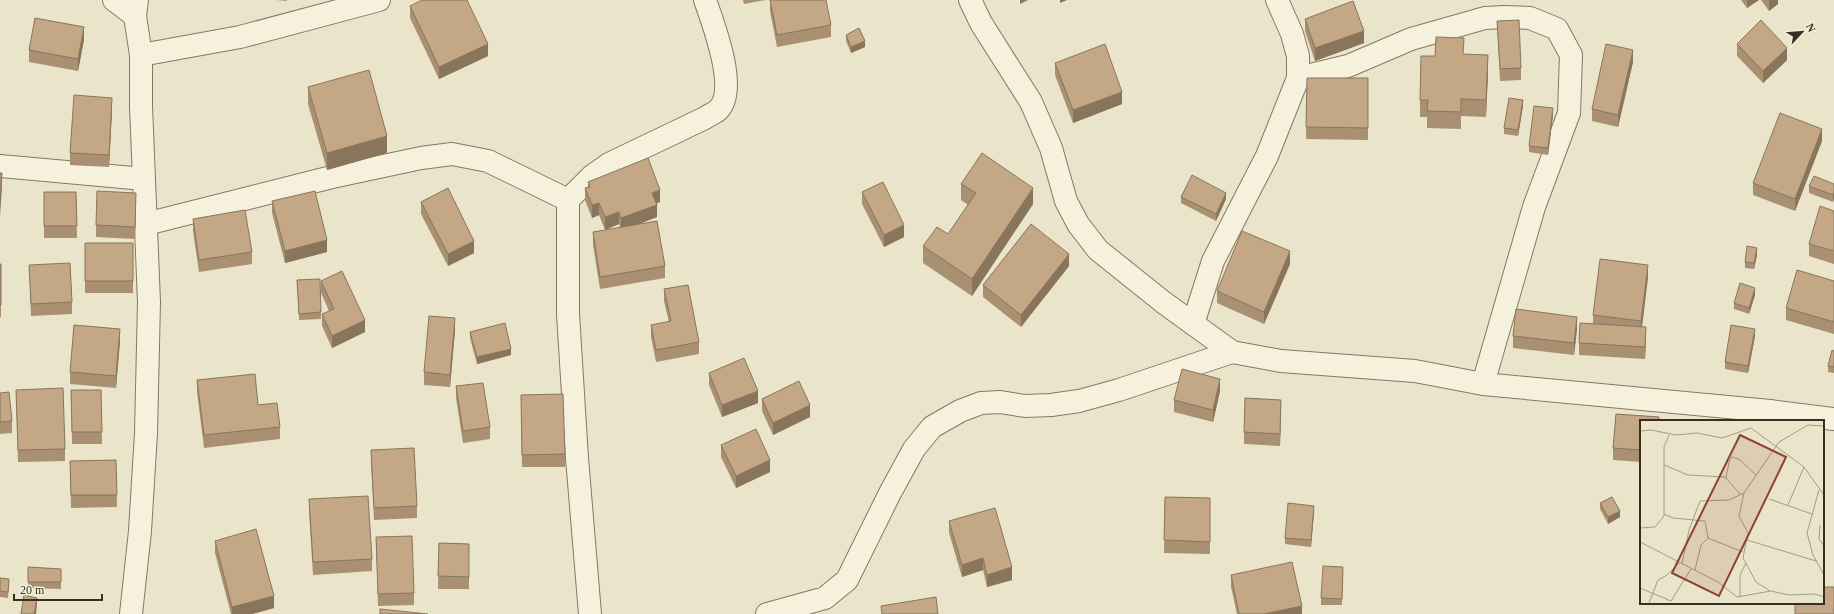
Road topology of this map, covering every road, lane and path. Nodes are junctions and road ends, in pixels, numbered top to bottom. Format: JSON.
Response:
{"nodes":[{"id":1,"x":114,"y":0,"type":"edge"},
{"id":2,"x":379,"y":0,"type":"edge"},
{"id":3,"x":705,"y":0,"type":"edge"},
{"id":4,"x":970,"y":0,"type":"edge"},
{"id":5,"x":1277,"y":0,"type":"edge"},
{"id":6,"x":136,"y":8,"type":"edge"},
{"id":7,"x":141,"y":55,"type":"junction"},
{"id":8,"x":1298,"y":78,"type":"junction"},
{"id":9,"x":0,"y":166,"type":"edge"},
{"id":10,"x":144,"y":179,"type":"junction"},
{"id":11,"x":568,"y":200,"type":"junction"},
{"id":12,"x":146,"y":224,"type":"junction"},
{"id":13,"x":1193,"y":324,"type":"junction"},
{"id":14,"x":1232,"y":352,"type":"junction"},
{"id":15,"x":1483,"y":384,"type":"junction"},
{"id":16,"x":1834,"y":419,"type":"edge"},
{"id":17,"x":131,"y":614,"type":"edge"},
{"id":18,"x":590,"y":614,"type":"edge"},
{"id":19,"x":767,"y":614,"type":"edge"}],
"edges":[{"from":1,"to":6,"type":"street"},
{"from":2,"to":7,"type":"street"},
{"from":3,"to":11,"type":"street"},
{"from":4,"to":13,"type":"street"},
{"from":5,"to":8,"type":"street"},
{"from":6,"to":7,"type":"street"},
{"from":7,"to":10,"type":"street"},
{"from":8,"to":13,"type":"street"},
{"from":8,"to":15,"type":"street"},
{"from":9,"to":10,"type":"street"},
{"from":10,"to":12,"type":"street"},
{"from":11,"to":12,"type":"street"},
{"from":11,"to":18,"type":"street"},
{"from":12,"to":17,"type":"street"},
{"from":13,"to":14,"type":"street"},
{"from":14,"to":15,"type":"street"},
{"from":14,"to":19,"type":"street"},
{"from":15,"to":16,"type":"street"}]}
